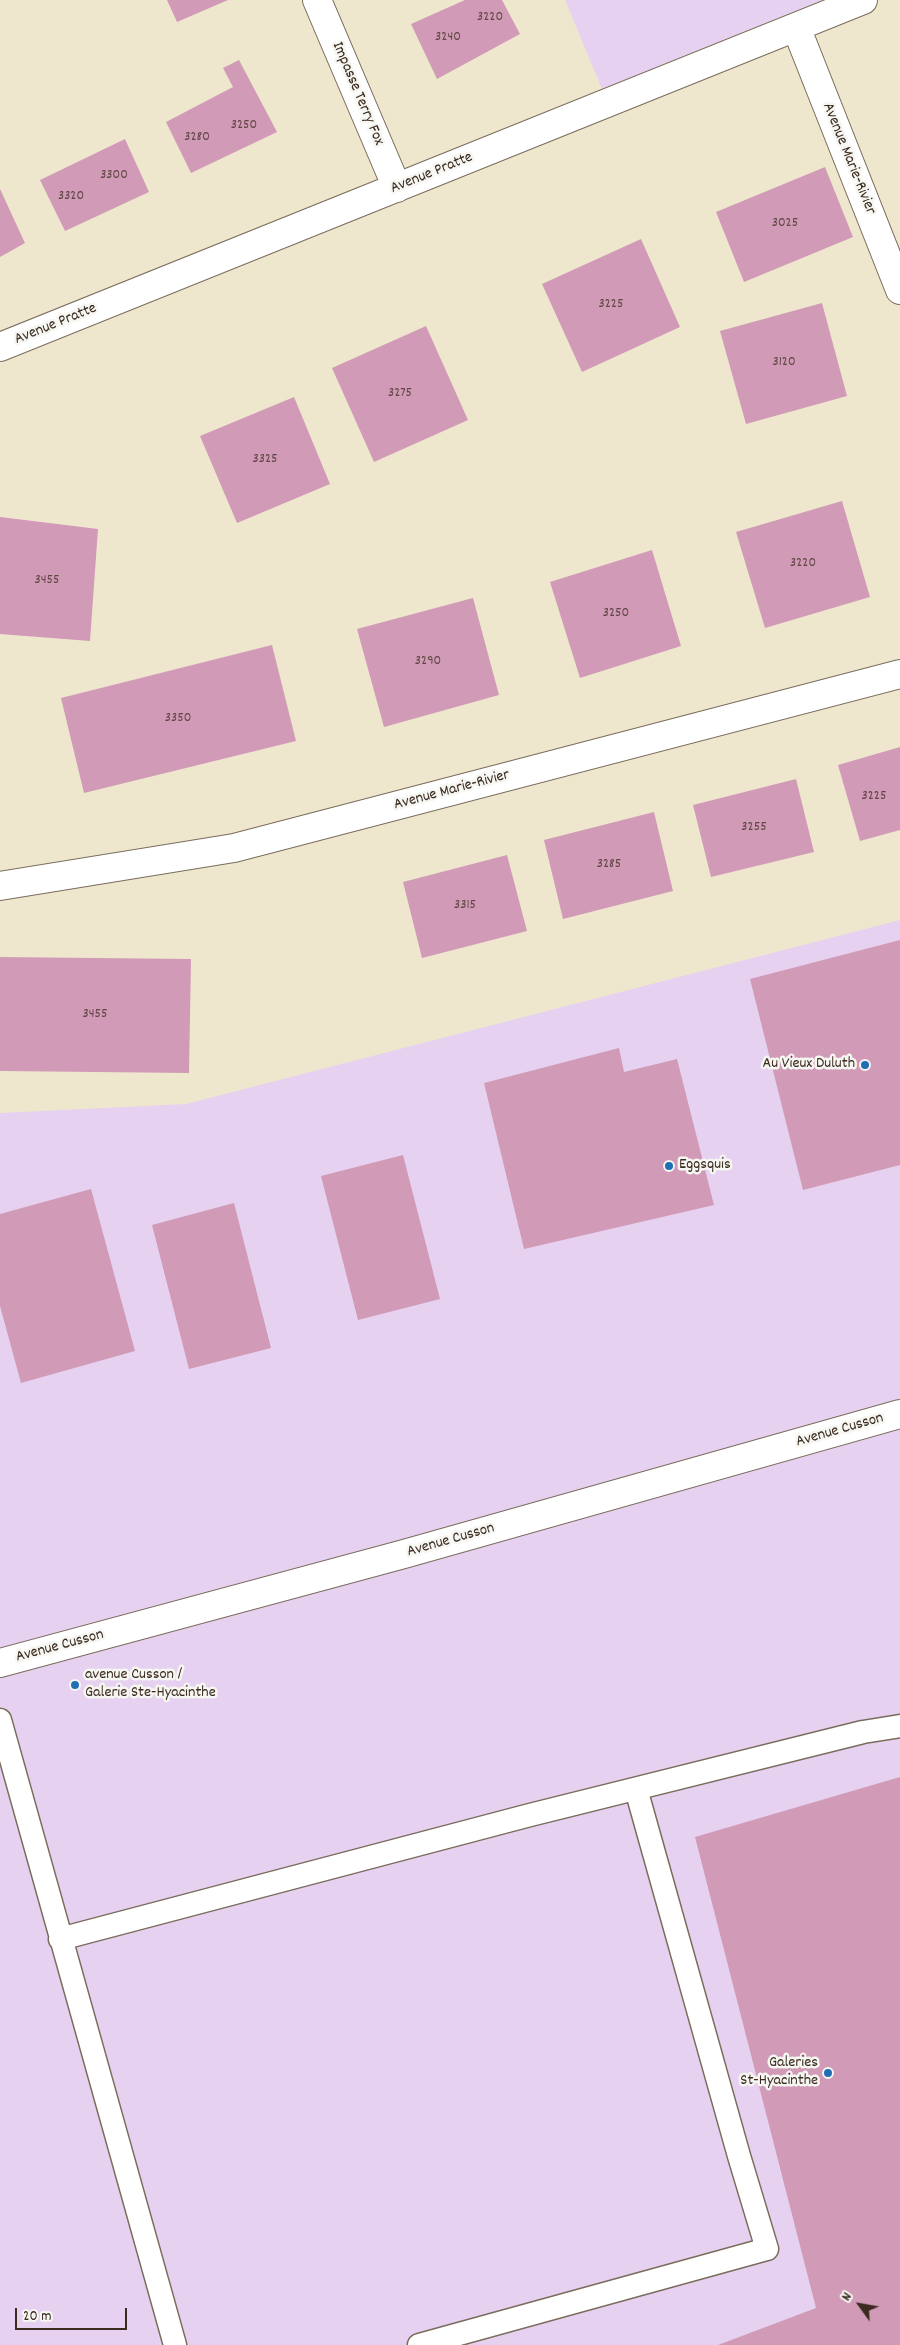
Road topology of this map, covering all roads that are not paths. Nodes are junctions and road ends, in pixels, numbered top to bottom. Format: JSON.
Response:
{"nodes":[{"id":1,"x":317,"y":0,"type":"edge"},
{"id":2,"x":863,"y":0,"type":"edge"},
{"id":3,"x":796,"y":27,"type":"junction"},
{"id":4,"x":397,"y":188,"type":"junction"},
{"id":5,"x":900,"y":290,"type":"edge"},
{"id":6,"x":0,"y":347,"type":"edge"},
{"id":7,"x":900,"y":674,"type":"edge"},
{"id":8,"x":0,"y":886,"type":"edge"},
{"id":9,"x":900,"y":1414,"type":"edge"},
{"id":10,"x":0,"y":1663,"type":"edge"},
{"id":11,"x":0,"y":1720,"type":"edge"},
{"id":12,"x":900,"y":1726,"type":"edge"},
{"id":13,"x":636,"y":1789,"type":"junction"},
{"id":14,"x":60,"y":1939,"type":"junction"},
{"id":15,"x":496,"y":2335,"type":"edge"},
{"id":16,"x":175,"y":2345,"type":"edge"},
{"id":17,"x":419,"y":2345,"type":"edge"}],
"edges":[{"from":1,"to":4,"type":"street","name":"Impasse Terry Fox"},
{"from":2,"to":3,"type":"street","name":"Avenue Pratte"},
{"from":3,"to":4,"type":"street","name":"Avenue Pratte"},
{"from":3,"to":5,"type":"street","name":"Avenue Marie-Rivier"},
{"from":4,"to":6,"type":"street","name":"Avenue Pratte"},
{"from":7,"to":8,"type":"street","name":"Avenue Marie-Rivier"},
{"from":9,"to":10,"type":"street","name":"Avenue Cusson"},
{"from":11,"to":14,"type":"lane"},
{"from":12,"to":13,"type":"lane"},
{"from":13,"to":14,"type":"lane"},
{"from":13,"to":15,"type":"lane"},
{"from":14,"to":16,"type":"lane"},
{"from":15,"to":17,"type":"lane"}]}
